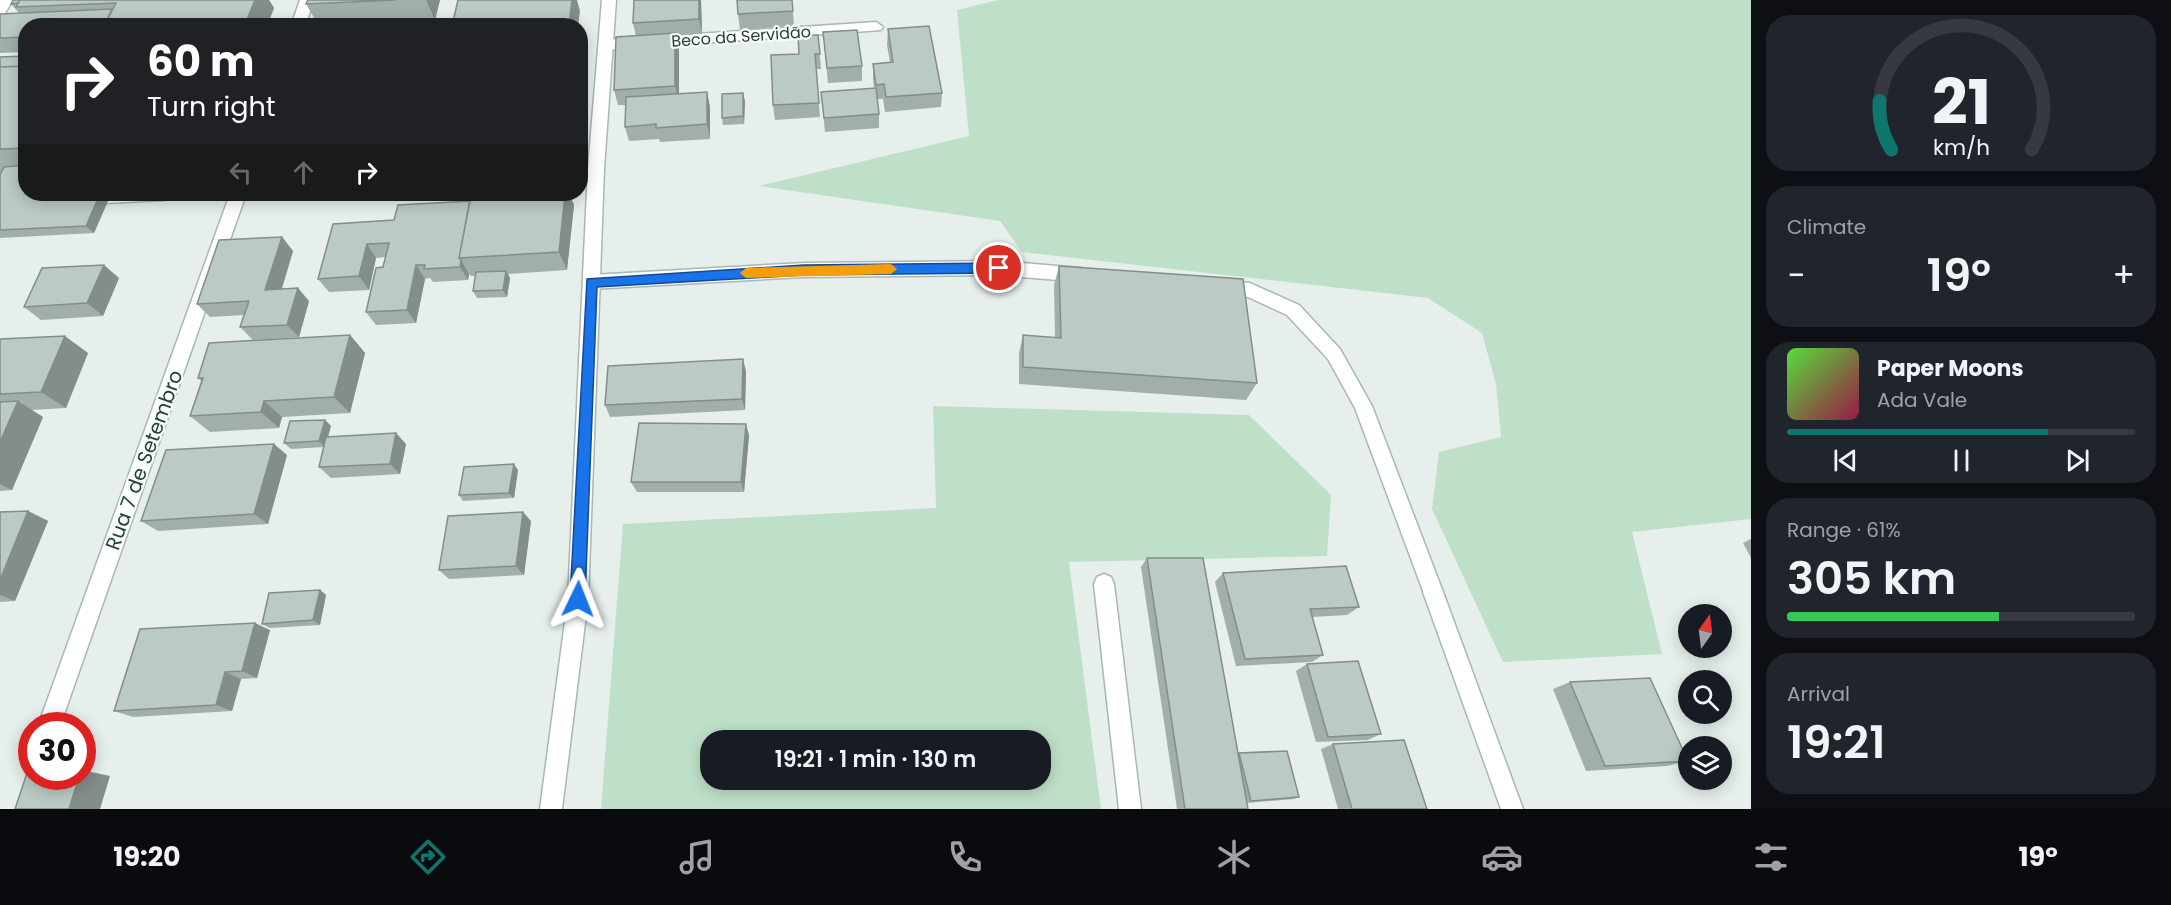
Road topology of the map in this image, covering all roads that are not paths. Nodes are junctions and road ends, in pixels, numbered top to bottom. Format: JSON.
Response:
{"nodes":[{"id":1,"x":6,"y":0,"type":"edge"},
{"id":2,"x":307,"y":0,"type":"edge"},
{"id":3,"x":609,"y":0,"type":"edge"},
{"id":4,"x":0,"y":10,"type":"edge"},
{"id":5,"x":301,"y":18,"type":"edge"},
{"id":6,"x":876,"y":27,"type":"dead end"},
{"id":7,"x":607,"y":45,"type":"junction"},
{"id":8,"x":588,"y":169,"type":"edge"},
{"id":9,"x":236,"y":201,"type":"edge"},
{"id":10,"x":1102,"y":277,"type":"edge"},
{"id":11,"x":591,"y":282,"type":"junction"},
{"id":12,"x":1205,"y":286,"type":"edge"},
{"id":13,"x":1104,"y":584,"type":"dead end"},
{"id":14,"x":54,"y":712,"type":"edge"},
{"id":15,"x":551,"y":809,"type":"edge"},
{"id":16,"x":1130,"y":809,"type":"edge"},
{"id":17,"x":1512,"y":809,"type":"edge"}],
"edges":[{"from":1,"to":4,"type":"street"},
{"from":2,"to":5,"type":"street"},
{"from":3,"to":7,"type":"street"},
{"from":6,"to":7,"type":"street","name":"Beco da Servidão"},
{"from":7,"to":8,"type":"street"},
{"from":8,"to":11,"type":"street"},
{"from":9,"to":14,"type":"street","name":"Rua 7 de Setembro"},
{"from":10,"to":11,"type":"street"},
{"from":11,"to":15,"type":"street"},
{"from":12,"to":17,"type":"street"},
{"from":13,"to":16,"type":"street"}]}
